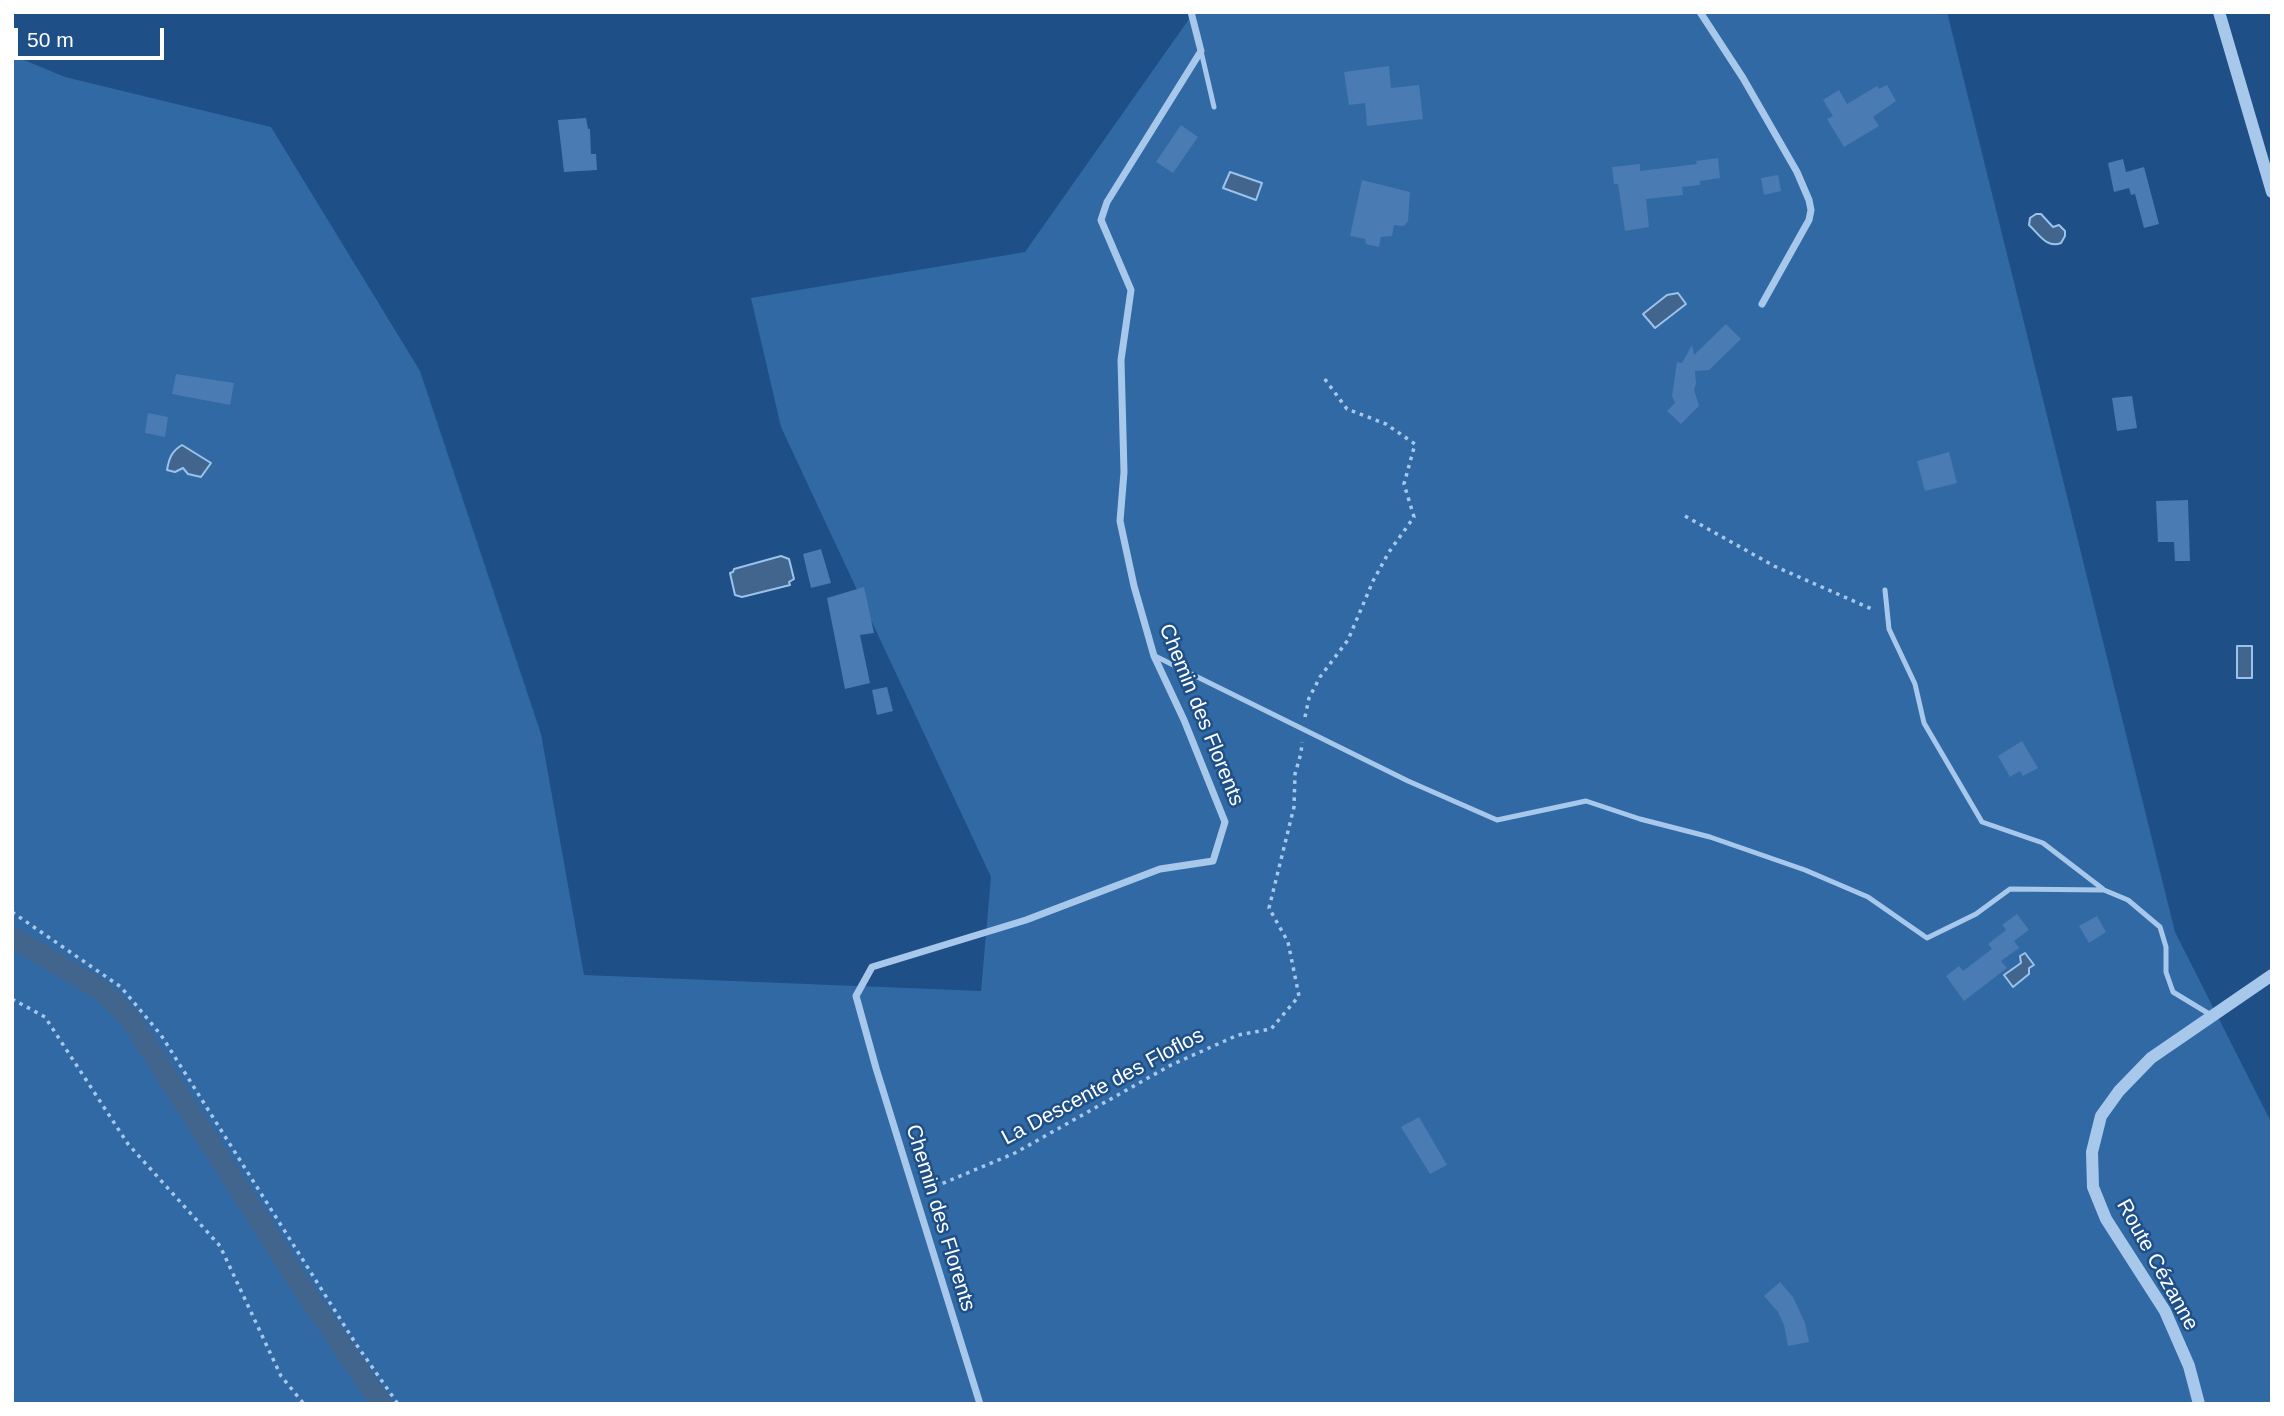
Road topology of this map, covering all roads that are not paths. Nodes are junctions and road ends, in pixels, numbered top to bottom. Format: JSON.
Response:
{"nodes":[{"id":1,"x":1191,"y":12,"type":"edge"},
{"id":2,"x":1700,"y":12,"type":"edge"},
{"id":3,"x":2219,"y":12,"type":"edge"},
{"id":4,"x":1201,"y":51,"type":"junction"},
{"id":5,"x":1214,"y":107,"type":"dead end"},
{"id":6,"x":2272,"y":192,"type":"edge"},
{"id":7,"x":1762,"y":304,"type":"dead end"},
{"id":8,"x":1885,"y":590,"type":"dead end"},
{"id":9,"x":1154,"y":656,"type":"junction"},
{"id":10,"x":2104,"y":890,"type":"junction"},
{"id":11,"x":2272,"y":975,"type":"edge"},
{"id":12,"x":2211,"y":1015,"type":"junction"},
{"id":13,"x":980,"y":1404,"type":"edge"},
{"id":14,"x":2199,"y":1404,"type":"edge"}],
"edges":[{"from":1,"to":4,"type":"street"},
{"from":2,"to":7,"type":"street"},
{"from":3,"to":6,"type":"street"},
{"from":4,"to":5,"type":"lane"},
{"from":4,"to":9,"type":"street","name":"Chemin des Florents"},
{"from":8,"to":10,"type":"lane"},
{"from":9,"to":10,"type":"lane"},
{"from":9,"to":13,"type":"street","name":"Chemin des Florents"},
{"from":10,"to":12,"type":"lane"},
{"from":11,"to":12,"type":"street","name":"Route Cézanne"},
{"from":12,"to":14,"type":"street","name":"Route Cézanne"}]}
